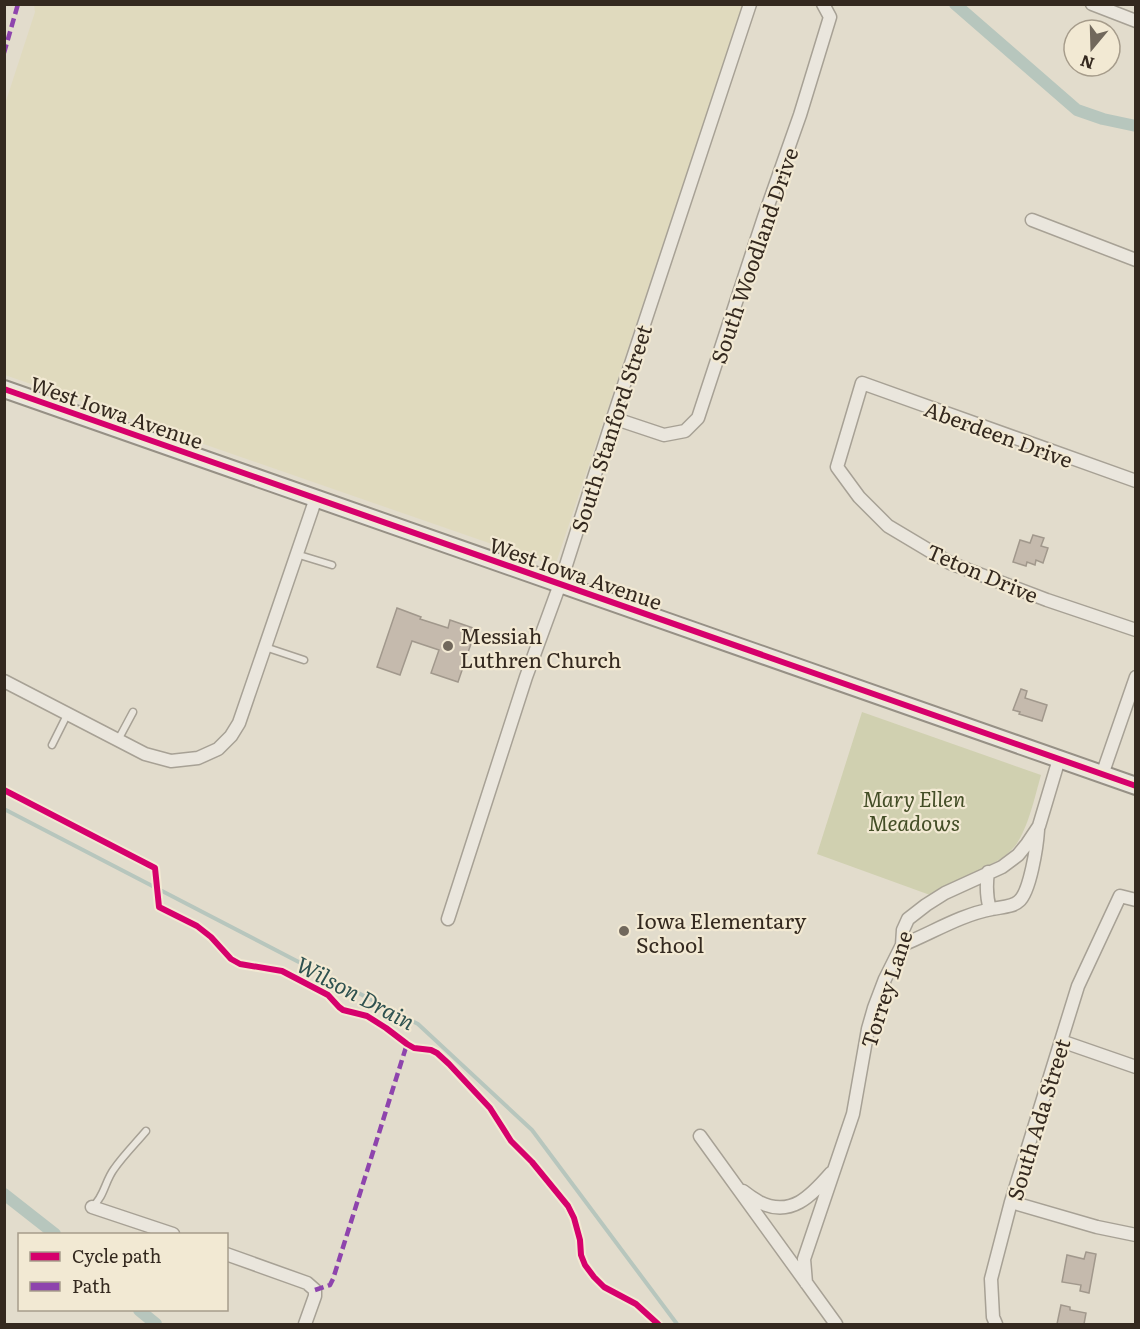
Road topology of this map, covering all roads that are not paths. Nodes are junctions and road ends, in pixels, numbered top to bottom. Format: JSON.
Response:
{"nodes":[{"id":1,"x":750,"y":4,"type":"edge"},
{"id":2,"x":823,"y":4,"type":"edge"},
{"id":3,"x":1092,"y":4,"type":"edge"},
{"id":4,"x":1136,"y":21,"type":"edge"},
{"id":5,"x":1032,"y":220,"type":"dead end"},
{"id":6,"x":1136,"y":260,"type":"edge"},
{"id":7,"x":862,"y":383,"type":"joint"},
{"id":8,"x":4,"y":389,"type":"edge"},
{"id":9,"x":613,"y":418,"type":"junction"},
{"id":10,"x":1136,"y":481,"type":"edge"},
{"id":11,"x":316,"y":498,"type":"junction"},
{"id":12,"x":296,"y":554,"type":"junction"},
{"id":13,"x":332,"y":565,"type":"dead end"},
{"id":14,"x":560,"y":584,"type":"junction"},
{"id":15,"x":1136,"y":630,"type":"edge"},
{"id":16,"x":264,"y":646,"type":"junction"},
{"id":17,"x":304,"y":660,"type":"dead end"},
{"id":18,"x":1136,"y":677,"type":"edge"},
{"id":19,"x":4,"y":681,"type":"edge"},
{"id":20,"x":133,"y":712,"type":"dead end"},
{"id":21,"x":68,"y":714,"type":"junction"},
{"id":22,"x":118,"y":740,"type":"junction"},
{"id":23,"x":52,"y":745,"type":"dead end"},
{"id":24,"x":1059,"y":759,"type":"junction"},
{"id":25,"x":1102,"y":775,"type":"junction"},
{"id":26,"x":1136,"y":786,"type":"edge"},
{"id":27,"x":1039,"y":826,"type":"junction"},
{"id":28,"x":988,"y":872,"type":"junction"},
{"id":29,"x":1136,"y":900,"type":"edge"},
{"id":30,"x":990,"y":909,"type":"junction"},
{"id":31,"x":448,"y":920,"type":"dead end"},
{"id":32,"x":902,"y":945,"type":"junction"},
{"id":33,"x":1061,"y":1041,"type":"junction"},
{"id":34,"x":1136,"y":1067,"type":"edge"},
{"id":35,"x":146,"y":1131,"type":"dead end"},
{"id":36,"x":700,"y":1136,"type":"dead end"},
{"id":37,"x":836,"y":1167,"type":"junction"},
{"id":38,"x":735,"y":1185,"type":"junction"},
{"id":39,"x":1011,"y":1202,"type":"junction"},
{"id":40,"x":92,"y":1207,"type":"joint"},
{"id":41,"x":170,"y":1233,"type":"edge"},
{"id":42,"x":1136,"y":1235,"type":"edge"},
{"id":43,"x":228,"y":1255,"type":"edge"},
{"id":44,"x":806,"y":1283,"type":"junction"},
{"id":45,"x":305,"y":1324,"type":"edge"},
{"id":46,"x":836,"y":1324,"type":"edge"},
{"id":47,"x":996,"y":1324,"type":"edge"}],
"edges":[{"from":1,"to":9,"type":"street","name":"South Stanford Street"},
{"from":2,"to":9,"type":"street","name":"South Woodland Drive"},
{"from":3,"to":4,"type":"street"},
{"from":5,"to":6,"type":"street"},
{"from":7,"to":10,"type":"street","name":"Aberdeen Drive"},
{"from":7,"to":15,"type":"street","name":"Teton Drive"},
{"from":8,"to":11,"type":"street","name":"West Iowa Avenue"},
{"from":9,"to":14,"type":"street","name":"South Stanford Street"},
{"from":11,"to":12,"type":"street"},
{"from":11,"to":14,"type":"street","name":"West Iowa Avenue"},
{"from":12,"to":13,"type":"lane"},
{"from":12,"to":16,"type":"street"},
{"from":14,"to":24,"type":"street","name":"West Iowa Avenue"},
{"from":14,"to":31,"type":"street","name":"South Stanford Street"},
{"from":16,"to":17,"type":"lane"},
{"from":16,"to":22,"type":"street"},
{"from":18,"to":25,"type":"street"},
{"from":19,"to":21,"type":"street"},
{"from":20,"to":22,"type":"lane"},
{"from":21,"to":22,"type":"street"},
{"from":21,"to":23,"type":"lane"},
{"from":24,"to":25,"type":"street","name":"West Iowa Avenue"},
{"from":24,"to":27,"type":"street","name":"Torrey Lane"},
{"from":25,"to":26,"type":"street","name":"West Iowa Avenue"},
{"from":27,"to":28,"type":"street","name":"Torrey Lane"},
{"from":27,"to":30,"type":"street"},
{"from":28,"to":30,"type":"street"},
{"from":28,"to":32,"type":"street","name":"Torrey Lane"},
{"from":29,"to":33,"type":"street","name":"South Ada Street"},
{"from":30,"to":32,"type":"street"},
{"from":32,"to":37,"type":"street","name":"Torrey Lane"},
{"from":33,"to":34,"type":"street"},
{"from":33,"to":39,"type":"street","name":"South Ada Street"},
{"from":35,"to":40,"type":"lane"},
{"from":36,"to":38,"type":"street"},
{"from":37,"to":38,"type":"street"},
{"from":37,"to":44,"type":"street","name":"Torrey Lane"},
{"from":38,"to":44,"type":"street"},
{"from":39,"to":42,"type":"street"},
{"from":39,"to":47,"type":"street","name":"South Ada Street"},
{"from":40,"to":41,"type":"street"},
{"from":43,"to":45,"type":"street"},
{"from":44,"to":46,"type":"street"}]}
